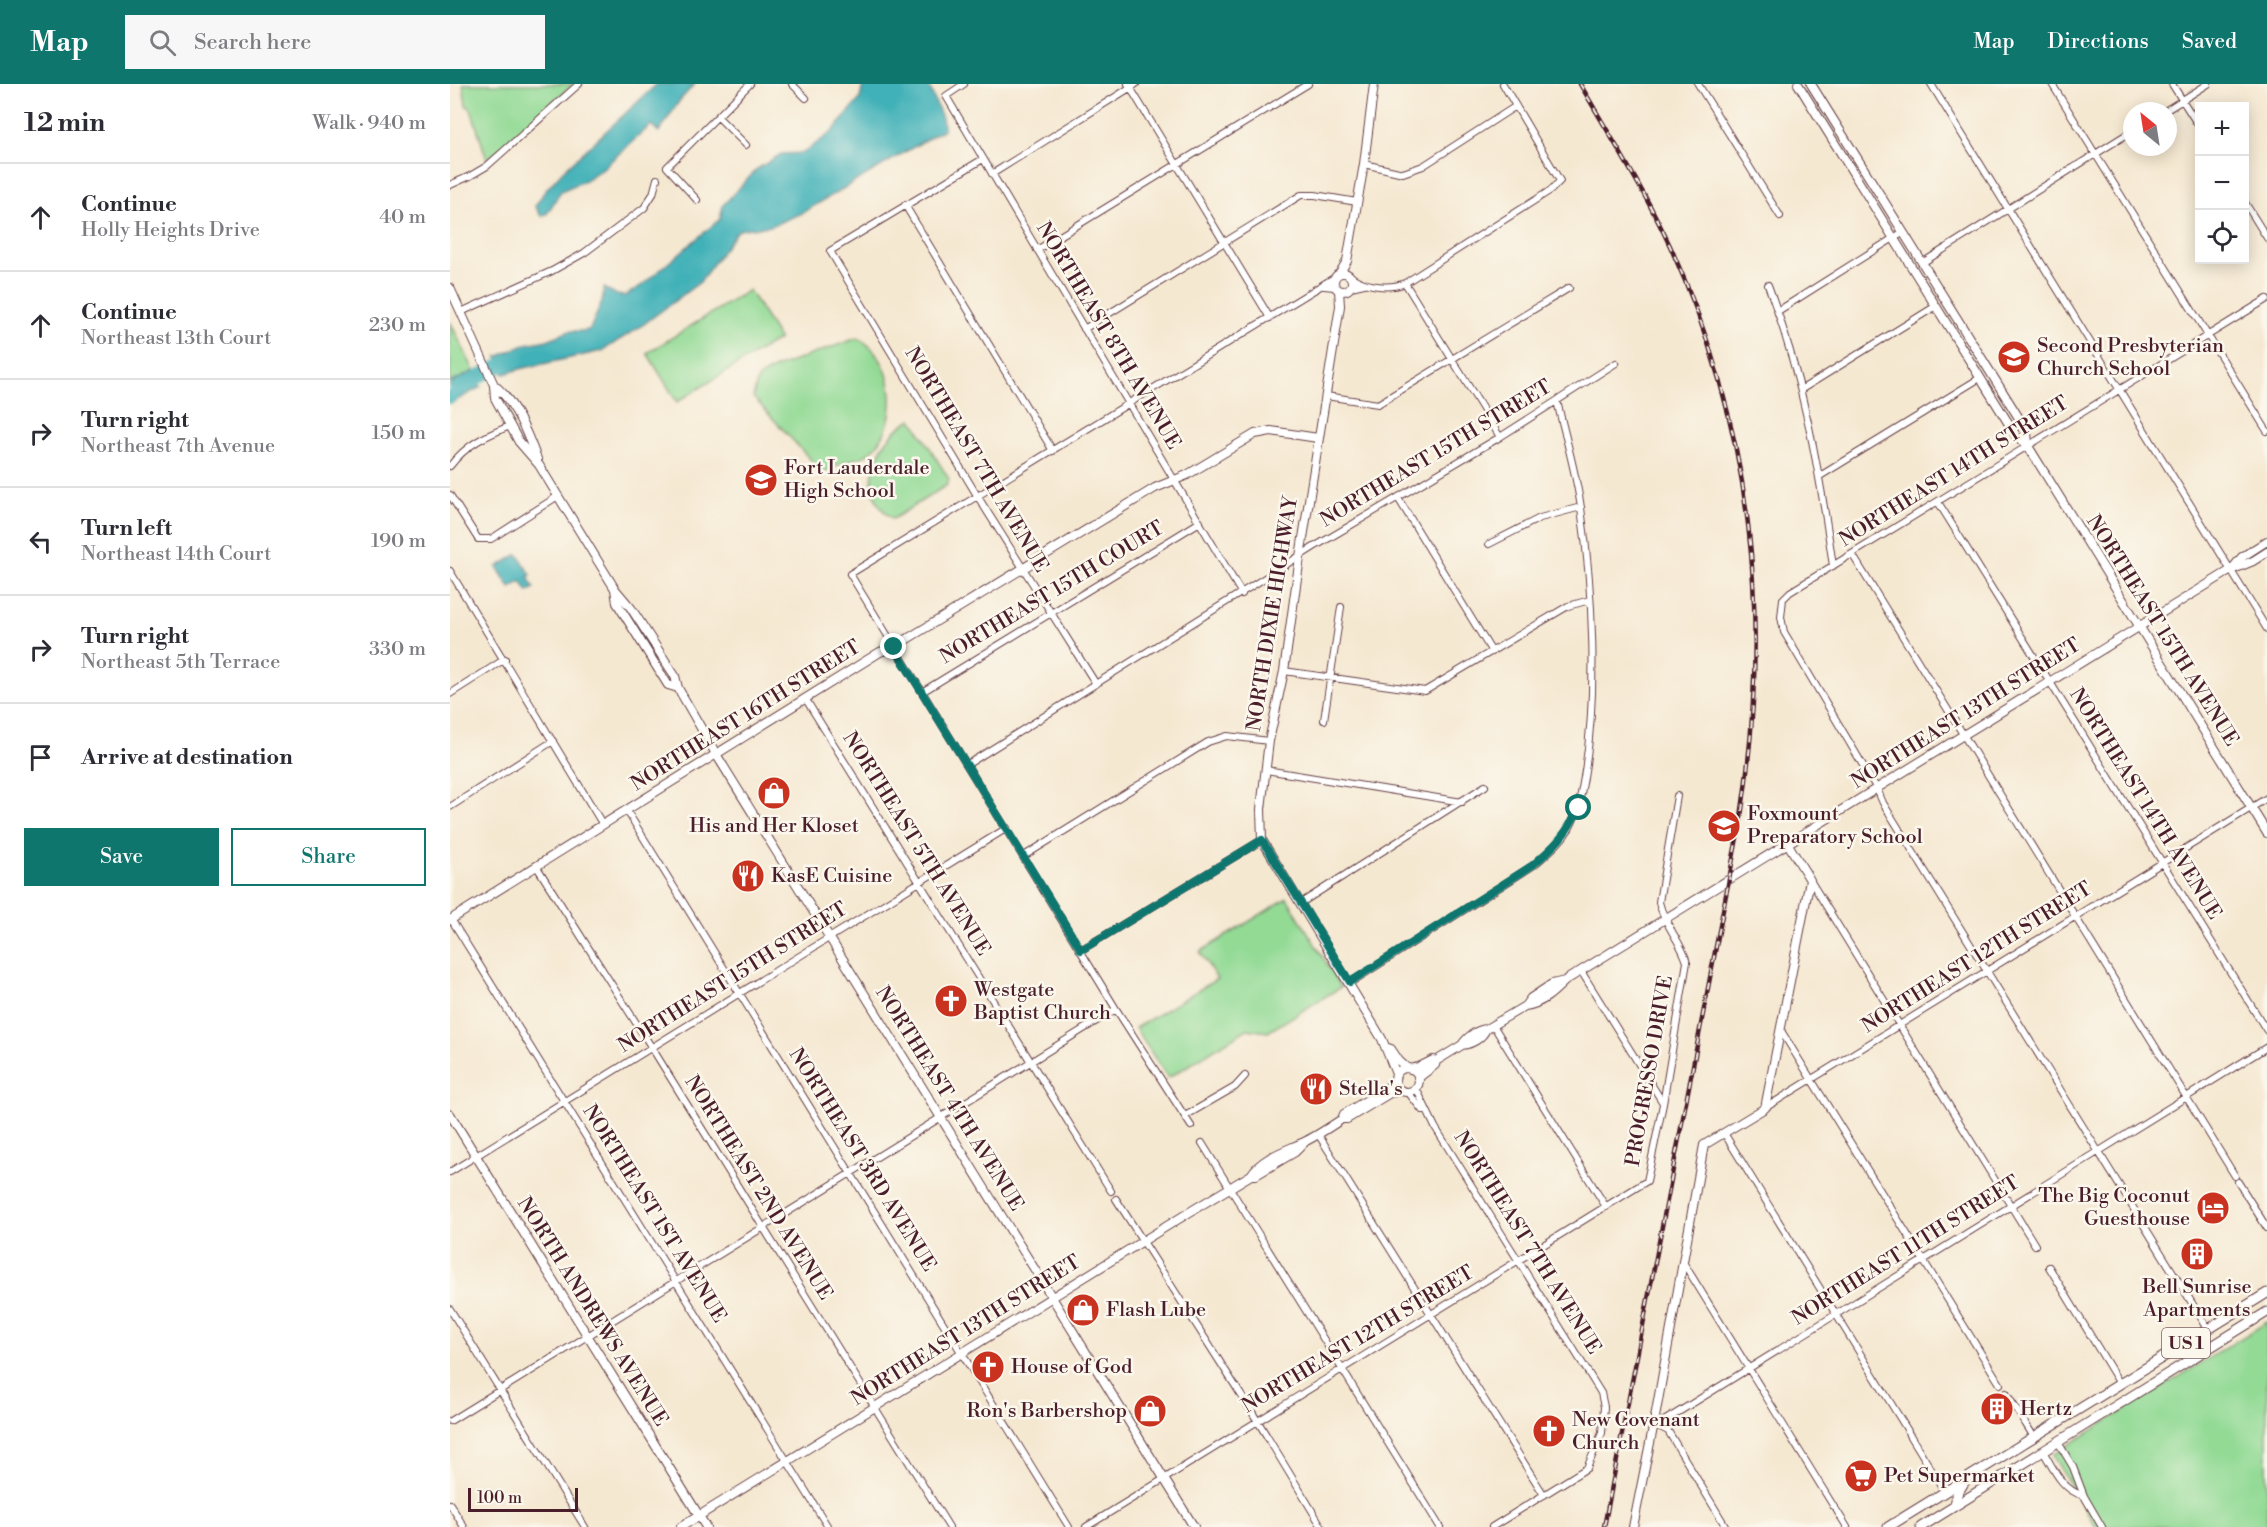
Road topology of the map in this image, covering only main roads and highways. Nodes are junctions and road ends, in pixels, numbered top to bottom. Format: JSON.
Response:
{"nodes":[{"id":1,"x":450,"y":288,"type":"edge"},
{"id":2,"x":494,"y":385,"type":"junction"},
{"id":3,"x":539,"y":465,"type":"junction"},
{"id":4,"x":450,"y":1114,"type":"edge"},
{"id":5,"x":2267,"y":1293,"type":"edge"},
{"id":6,"x":2267,"y":1312,"type":"edge"},
{"id":7,"x":2208,"y":1329,"type":"junction"},
{"id":8,"x":2195,"y":1357,"type":"junction"},
{"id":9,"x":2056,"y":1424,"type":"junction"},
{"id":10,"x":2043,"y":1451,"type":"junction"},
{"id":11,"x":1966,"y":1479,"type":"junction"},
{"id":12,"x":1955,"y":1506,"type":"junction"},
{"id":13,"x":706,"y":1527,"type":"edge"},
{"id":14,"x":1194,"y":1527,"type":"edge"},
{"id":15,"x":1888,"y":1527,"type":"edge"},
{"id":16,"x":1921,"y":1527,"type":"edge"}],
"edges":[{"from":1,"to":2,"type":"main road"},
{"from":2,"to":3,"type":"main road"},
{"from":2,"to":3,"type":"main road","name":"NORTHEAST 4TH AVENUE"},
{"from":3,"to":14,"type":"main road","name":"NORTHEAST 4TH AVENUE"},
{"from":4,"to":13,"type":"main road","name":"NORTH ANDREWS AVENUE"},
{"from":5,"to":7,"type":"main road","number":"US 1"},
{"from":6,"to":8,"type":"main road","number":"US 1"},
{"from":7,"to":8,"type":"main road"},
{"from":7,"to":9,"type":"main road","number":"US 1"},
{"from":8,"to":10,"type":"main road","number":"US 1"},
{"from":9,"to":10,"type":"main road"},
{"from":9,"to":11,"type":"main road","number":"US 1"},
{"from":10,"to":12,"type":"main road","number":"US 1"},
{"from":11,"to":12,"type":"main road"},
{"from":11,"to":15,"type":"main road","number":"US 1"},
{"from":12,"to":16,"type":"main road","number":"US 1"}]}
